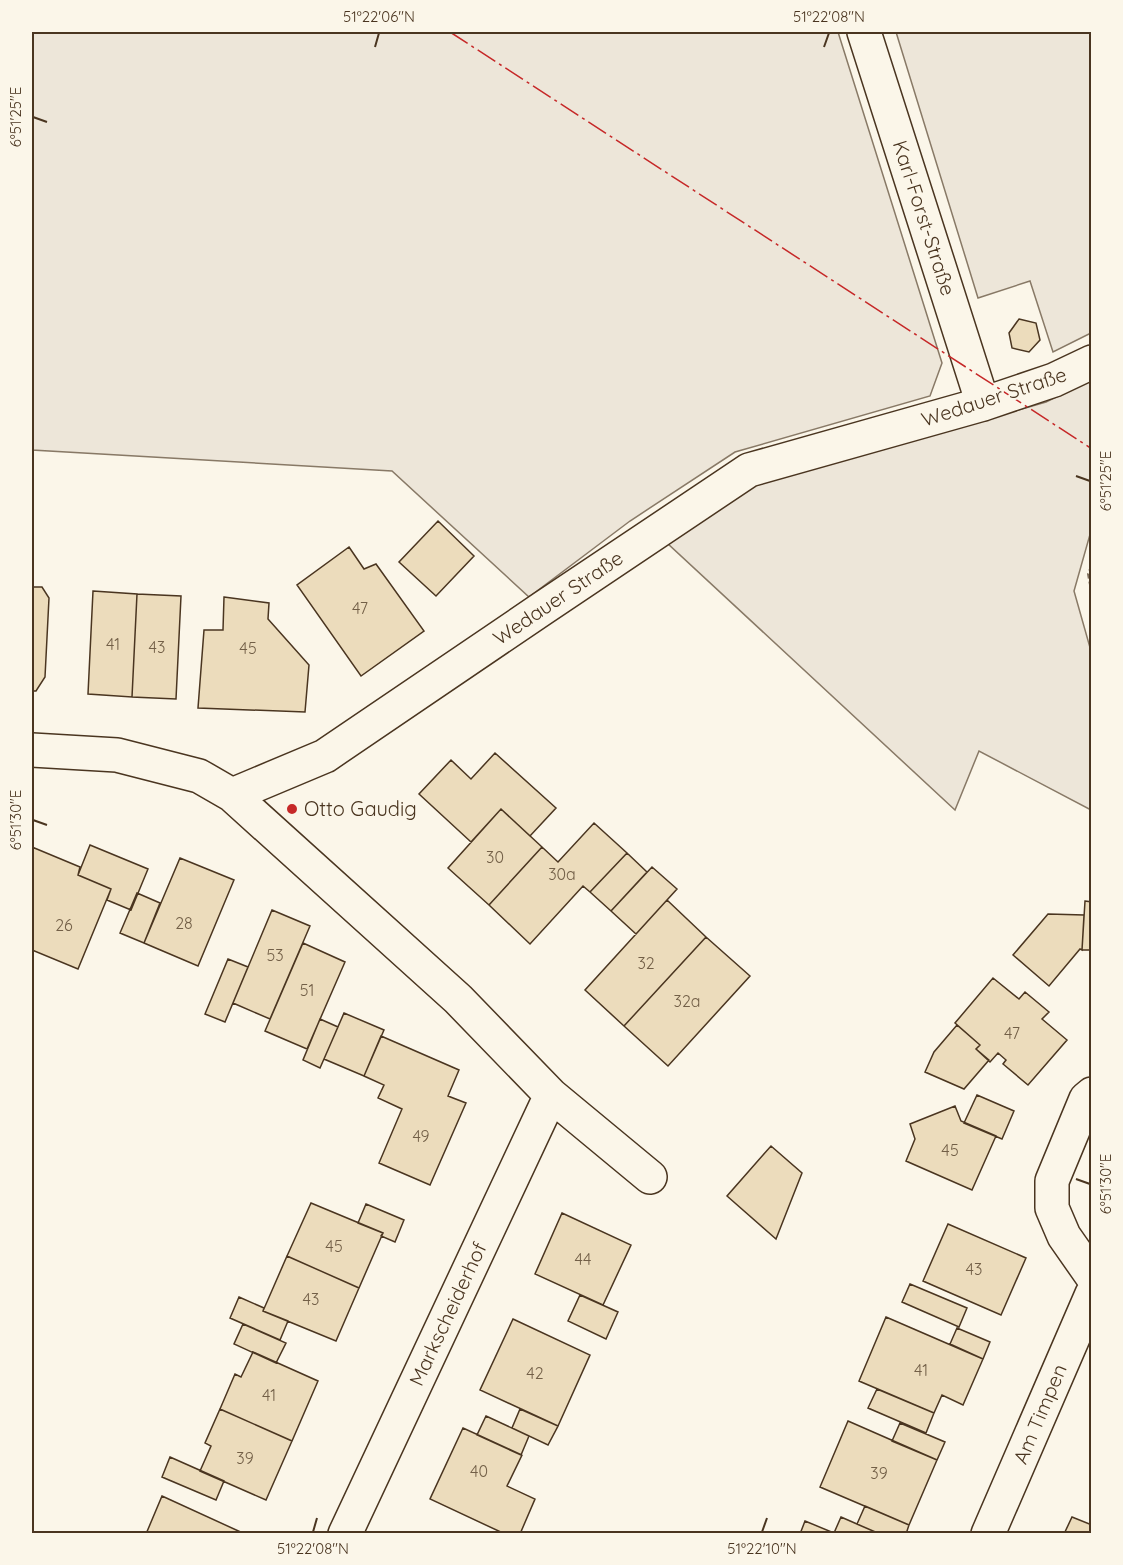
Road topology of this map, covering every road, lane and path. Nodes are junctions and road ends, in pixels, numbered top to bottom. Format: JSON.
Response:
{"nodes":[{"id":1,"x":864,"y":32,"type":"edge"},
{"id":2,"x":1092,"y":362,"type":"edge"},
{"id":3,"x":983,"y":404,"type":"junction"},
{"id":4,"x":1092,"y":567,"type":"edge"},
{"id":5,"x":1092,"y":590,"type":"edge"},
{"id":6,"x":32,"y":750,"type":"edge"},
{"id":7,"x":232,"y":795,"type":"junction"},
{"id":8,"x":1092,"y":1094,"type":"edge"},
{"id":9,"x":550,"y":1095,"type":"junction"},
{"id":10,"x":650,"y":1177,"type":"dead end"},
{"id":11,"x":1092,"y":1276,"type":"edge"},
{"id":12,"x":1092,"y":1294,"type":"edge"},
{"id":13,"x":345,"y":1533,"type":"edge"},
{"id":14,"x":988,"y":1533,"type":"edge"}],
"edges":[{"from":1,"to":3,"type":"street","name":"Karl-Forst-Straße"},
{"from":2,"to":3,"type":"street","name":"Wedauer Straße"},
{"from":3,"to":7,"type":"street","name":"Wedauer Straße"},
{"from":4,"to":5,"type":"path"},
{"from":6,"to":7,"type":"street"},
{"from":7,"to":9,"type":"street"},
{"from":8,"to":11,"type":"street"},
{"from":9,"to":10,"type":"street"},
{"from":9,"to":13,"type":"street","name":"Markscheiderhof"},
{"from":12,"to":14,"type":"street","name":"Am Timpen"}]}
